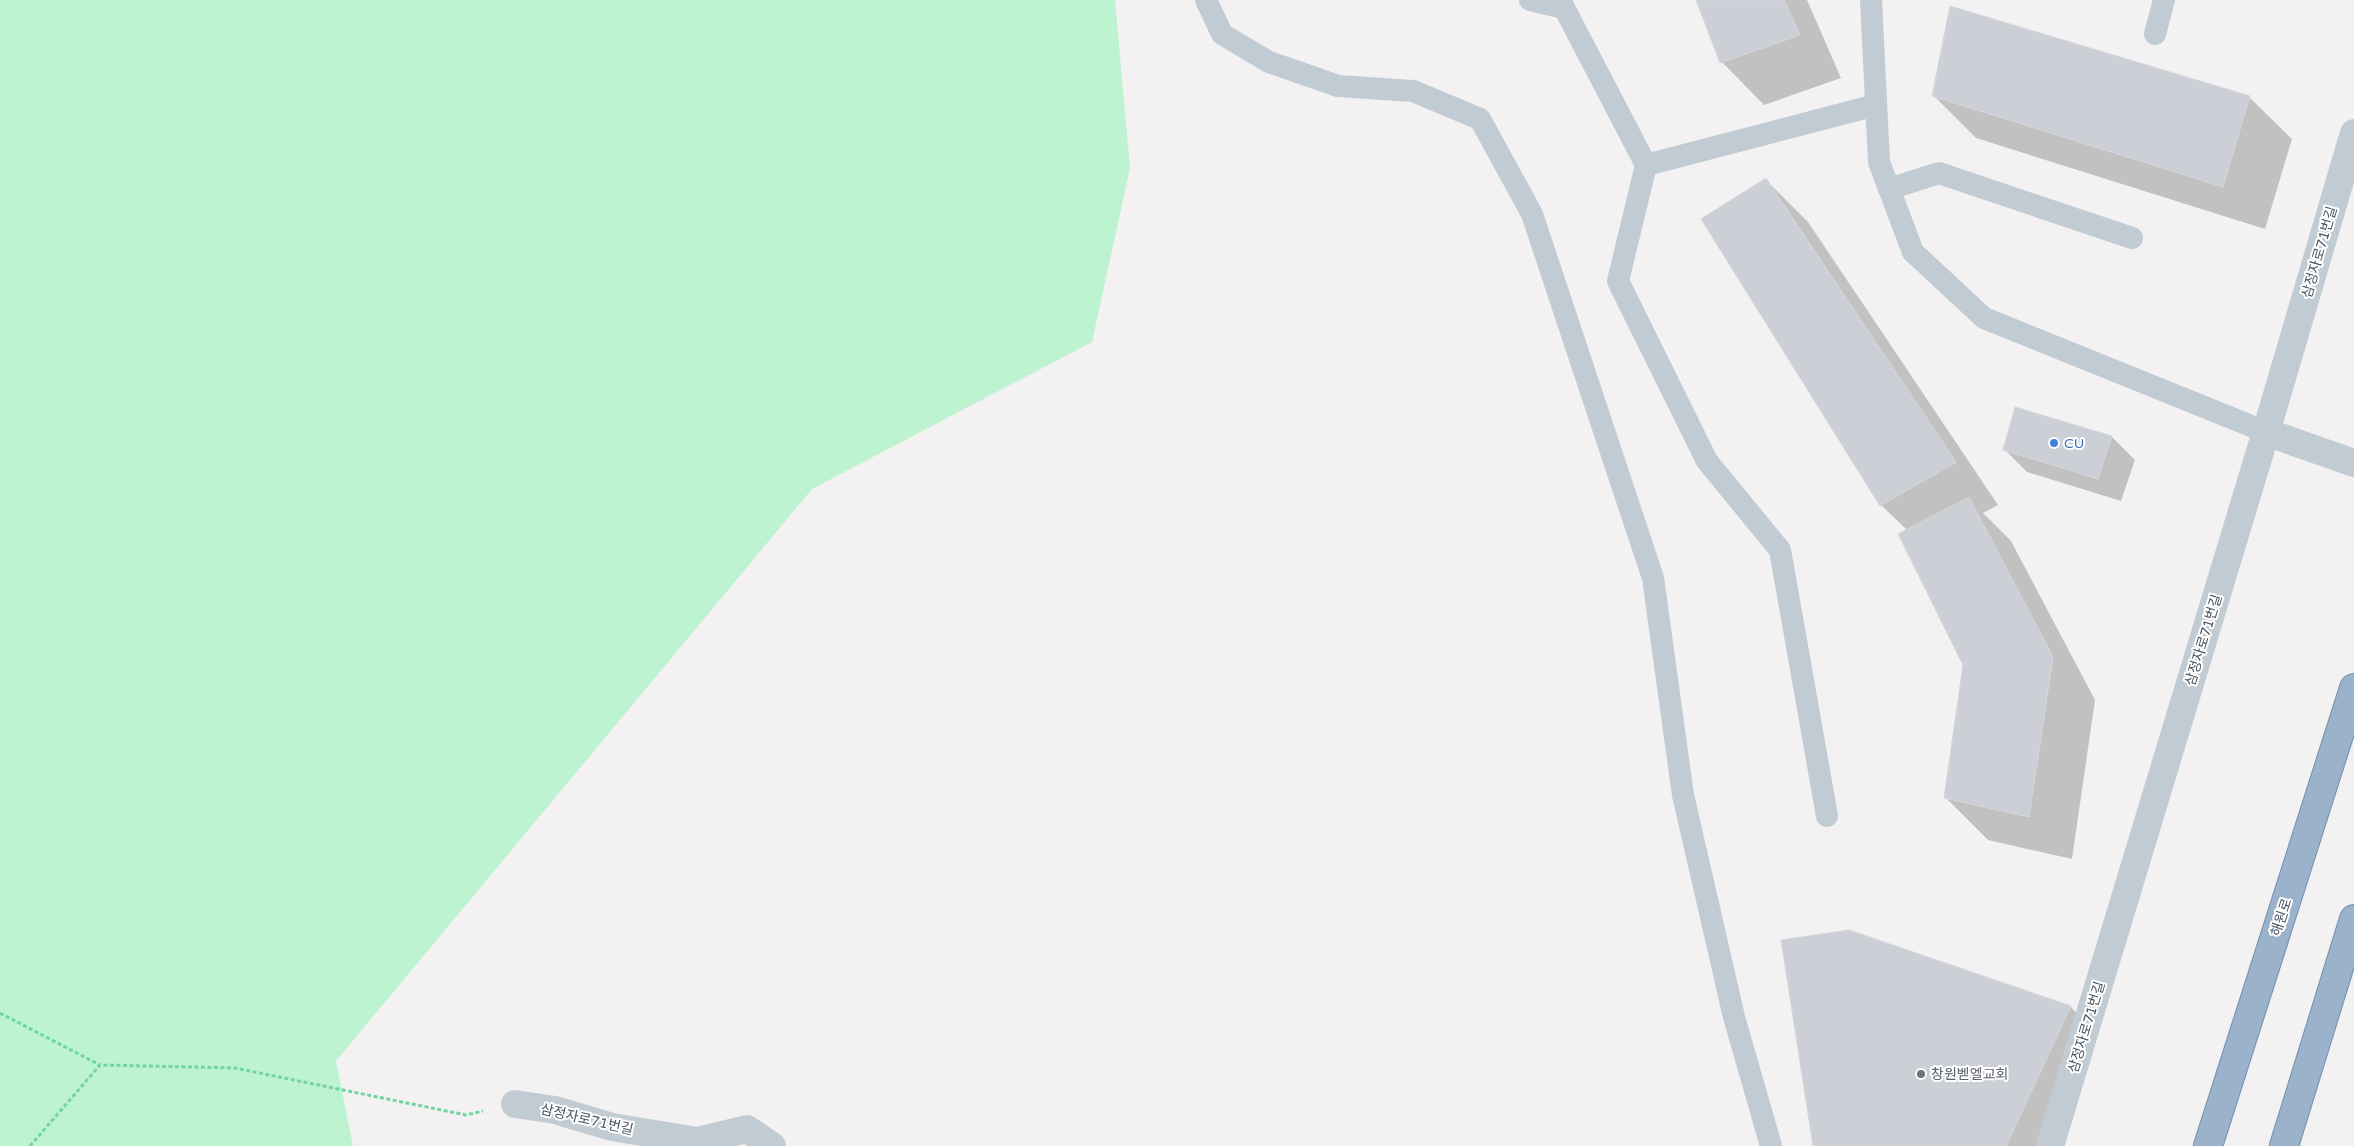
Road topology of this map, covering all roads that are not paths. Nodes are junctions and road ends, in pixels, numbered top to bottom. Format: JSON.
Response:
{"nodes":[{"id":1,"x":1206,"y":0,"type":"edge"},
{"id":2,"x":1530,"y":0,"type":"edge"},
{"id":3,"x":1871,"y":0,"type":"edge"},
{"id":4,"x":2164,"y":0,"type":"edge"},
{"id":5,"x":1562,"y":4,"type":"edge"},
{"id":6,"x":2155,"y":34,"type":"dead end"},
{"id":7,"x":1876,"y":105,"type":"junction"},
{"id":8,"x":2354,"y":133,"type":"edge"},
{"id":9,"x":1646,"y":165,"type":"junction"},
{"id":10,"x":1889,"y":188,"type":"junction"},
{"id":11,"x":2132,"y":238,"type":"dead end"},
{"id":12,"x":2266,"y":432,"type":"junction"},
{"id":13,"x":2348,"y":461,"type":"edge"},
{"id":14,"x":2354,"y":688,"type":"edge"},
{"id":15,"x":1827,"y":816,"type":"dead end"},
{"id":16,"x":2354,"y":919,"type":"edge"},
{"id":17,"x":515,"y":1104,"type":"road end"},
{"id":18,"x":772,"y":1146,"type":"edge"},
{"id":19,"x":1771,"y":1146,"type":"edge"},
{"id":20,"x":2050,"y":1146,"type":"edge"},
{"id":21,"x":2208,"y":1146,"type":"edge"},
{"id":22,"x":2284,"y":1146,"type":"edge"}],
"edges":[{"from":1,"to":19,"type":"lane"},
{"from":2,"to":5,"type":"lane"},
{"from":3,"to":7,"type":"lane"},
{"from":4,"to":6,"type":"lane"},
{"from":5,"to":9,"type":"lane"},
{"from":7,"to":9,"type":"lane"},
{"from":7,"to":10,"type":"lane"},
{"from":8,"to":12,"type":"street","name":"삼정자로71번길"},
{"from":9,"to":15,"type":"lane"},
{"from":10,"to":11,"type":"lane"},
{"from":10,"to":12,"type":"lane"},
{"from":12,"to":13,"type":"street"},
{"from":12,"to":20,"type":"street","name":"삼정자로71번길"},
{"from":14,"to":21,"type":"highway","name":"해원로"},
{"from":16,"to":22,"type":"highway"},
{"from":17,"to":18,"type":"street","name":"삼정자로71번길"}]}
